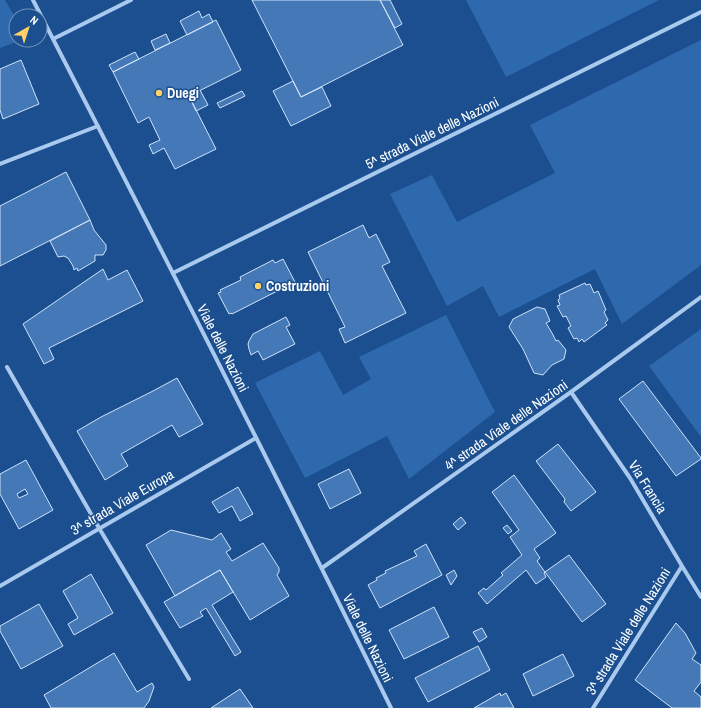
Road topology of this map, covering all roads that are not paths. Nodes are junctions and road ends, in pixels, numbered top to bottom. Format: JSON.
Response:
{"nodes":[{"id":1,"x":33,"y":0,"type":"edge"},
{"id":2,"x":131,"y":0,"type":"edge"},
{"id":3,"x":701,"y":12,"type":"edge"},
{"id":4,"x":53,"y":39,"type":"junction"},
{"id":5,"x":98,"y":126,"type":"junction"},
{"id":6,"x":0,"y":164,"type":"edge"},
{"id":7,"x":173,"y":273,"type":"junction"},
{"id":8,"x":701,"y":297,"type":"edge"},
{"id":9,"x":7,"y":367,"type":"dead end"},
{"id":10,"x":571,"y":392,"type":"junction"},
{"id":11,"x":256,"y":438,"type":"junction"},
{"id":12,"x":99,"y":528,"type":"junction"},
{"id":13,"x":682,"y":566,"type":"junction"},
{"id":14,"x":322,"y":568,"type":"junction"},
{"id":15,"x":0,"y":586,"type":"edge"},
{"id":16,"x":701,"y":597,"type":"edge"},
{"id":17,"x":189,"y":679,"type":"dead end"},
{"id":18,"x":390,"y":708,"type":"edge"},
{"id":19,"x":593,"y":708,"type":"edge"}],
"edges":[{"from":1,"to":4,"type":"street","name":"Viale delle Nazioni"},
{"from":2,"to":4,"type":"street"},
{"from":3,"to":7,"type":"street","name":"5^ strada Viale delle Nazioni"},
{"from":4,"to":5,"type":"street","name":"Viale delle Nazioni"},
{"from":5,"to":6,"type":"street"},
{"from":5,"to":7,"type":"street","name":"Viale delle Nazioni"},
{"from":7,"to":11,"type":"street","name":"Viale delle Nazioni"},
{"from":8,"to":10,"type":"street","name":"4^ strada Viale delle Nazioni"},
{"from":9,"to":12,"type":"street"},
{"from":10,"to":13,"type":"street","name":"Via Francia"},
{"from":10,"to":14,"type":"street","name":"4^ strada Viale delle Nazioni"},
{"from":11,"to":12,"type":"street","name":"3^ strada Viale Europa"},
{"from":11,"to":14,"type":"street","name":"Viale delle Nazioni"},
{"from":12,"to":15,"type":"street","name":"3^ strada Viale Europa"},
{"from":12,"to":17,"type":"street"},
{"from":13,"to":16,"type":"street","name":"Via Francia"},
{"from":13,"to":19,"type":"street","name":"3^ strada Viale delle Nazioni"},
{"from":14,"to":18,"type":"street","name":"Viale delle Nazioni"}]}
